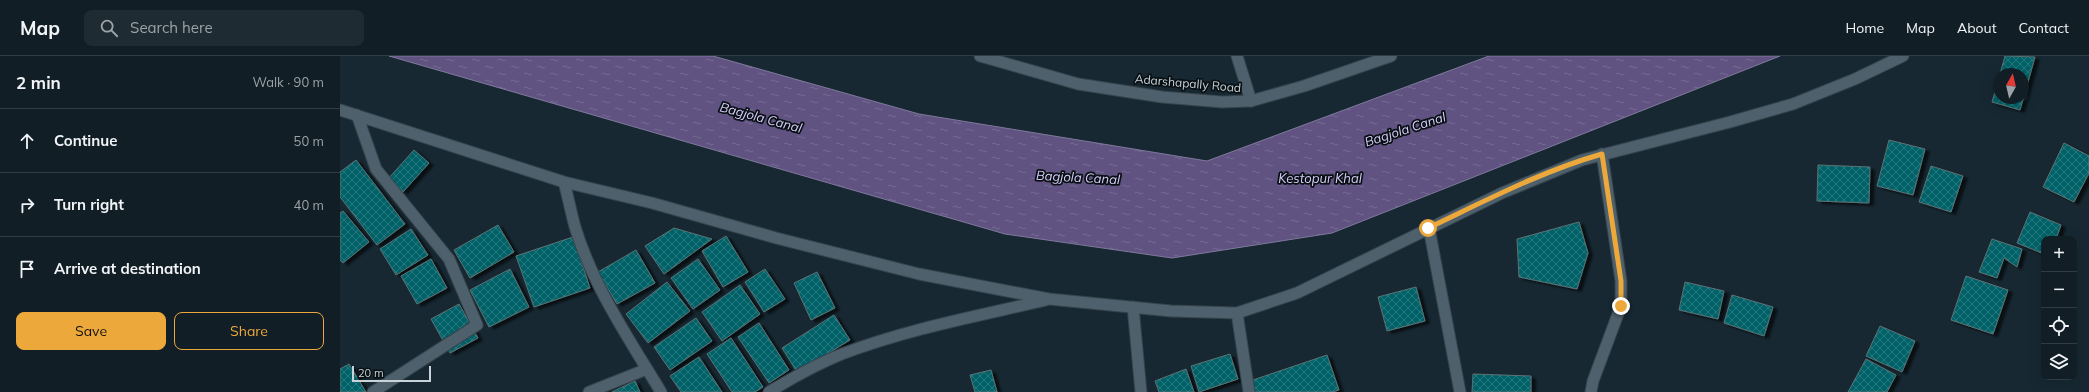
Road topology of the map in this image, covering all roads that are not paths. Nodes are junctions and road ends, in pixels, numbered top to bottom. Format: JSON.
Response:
{"nodes":[{"id":1,"x":980,"y":56,"type":"edge"},
{"id":2,"x":1238,"y":56,"type":"edge"},
{"id":3,"x":1391,"y":56,"type":"edge"},
{"id":4,"x":1903,"y":56,"type":"edge"},
{"id":5,"x":1251,"y":101,"type":"junction"},
{"id":6,"x":340,"y":110,"type":"edge"},
{"id":7,"x":357,"y":116,"type":"junction"},
{"id":8,"x":1602,"y":154,"type":"junction"},
{"id":9,"x":564,"y":182,"type":"junction"},
{"id":10,"x":1428,"y":228,"type":"junction"},
{"id":11,"x":1049,"y":299,"type":"junction"},
{"id":12,"x":1133,"y":307,"type":"junction"},
{"id":13,"x":1237,"y":313,"type":"junction"},
{"id":14,"x":647,"y":369,"type":"junction"},
{"id":15,"x":373,"y":392,"type":"edge"},
{"id":16,"x":589,"y":392,"type":"edge"},
{"id":17,"x":662,"y":392,"type":"edge"},
{"id":18,"x":769,"y":392,"type":"edge"},
{"id":19,"x":1141,"y":392,"type":"edge"},
{"id":20,"x":1249,"y":392,"type":"edge"},
{"id":21,"x":1460,"y":392,"type":"edge"},
{"id":22,"x":1591,"y":392,"type":"edge"}],
"edges":[{"from":1,"to":5,"type":"street","name":"Adarshapally Road"},
{"from":2,"to":5,"type":"street"},
{"from":3,"to":5,"type":"street","name":"Adarshapally Road"},
{"from":4,"to":8,"type":"street"},
{"from":6,"to":7,"type":"street"},
{"from":7,"to":9,"type":"street"},
{"from":7,"to":15,"type":"street"},
{"from":8,"to":10,"type":"street"},
{"from":8,"to":22,"type":"street"},
{"from":9,"to":11,"type":"street"},
{"from":9,"to":14,"type":"street"},
{"from":10,"to":13,"type":"street"},
{"from":10,"to":21,"type":"street"},
{"from":11,"to":12,"type":"street"},
{"from":11,"to":18,"type":"street"},
{"from":12,"to":13,"type":"street"},
{"from":12,"to":19,"type":"street"},
{"from":13,"to":20,"type":"street"},
{"from":14,"to":16,"type":"street"},
{"from":14,"to":17,"type":"street"}]}
